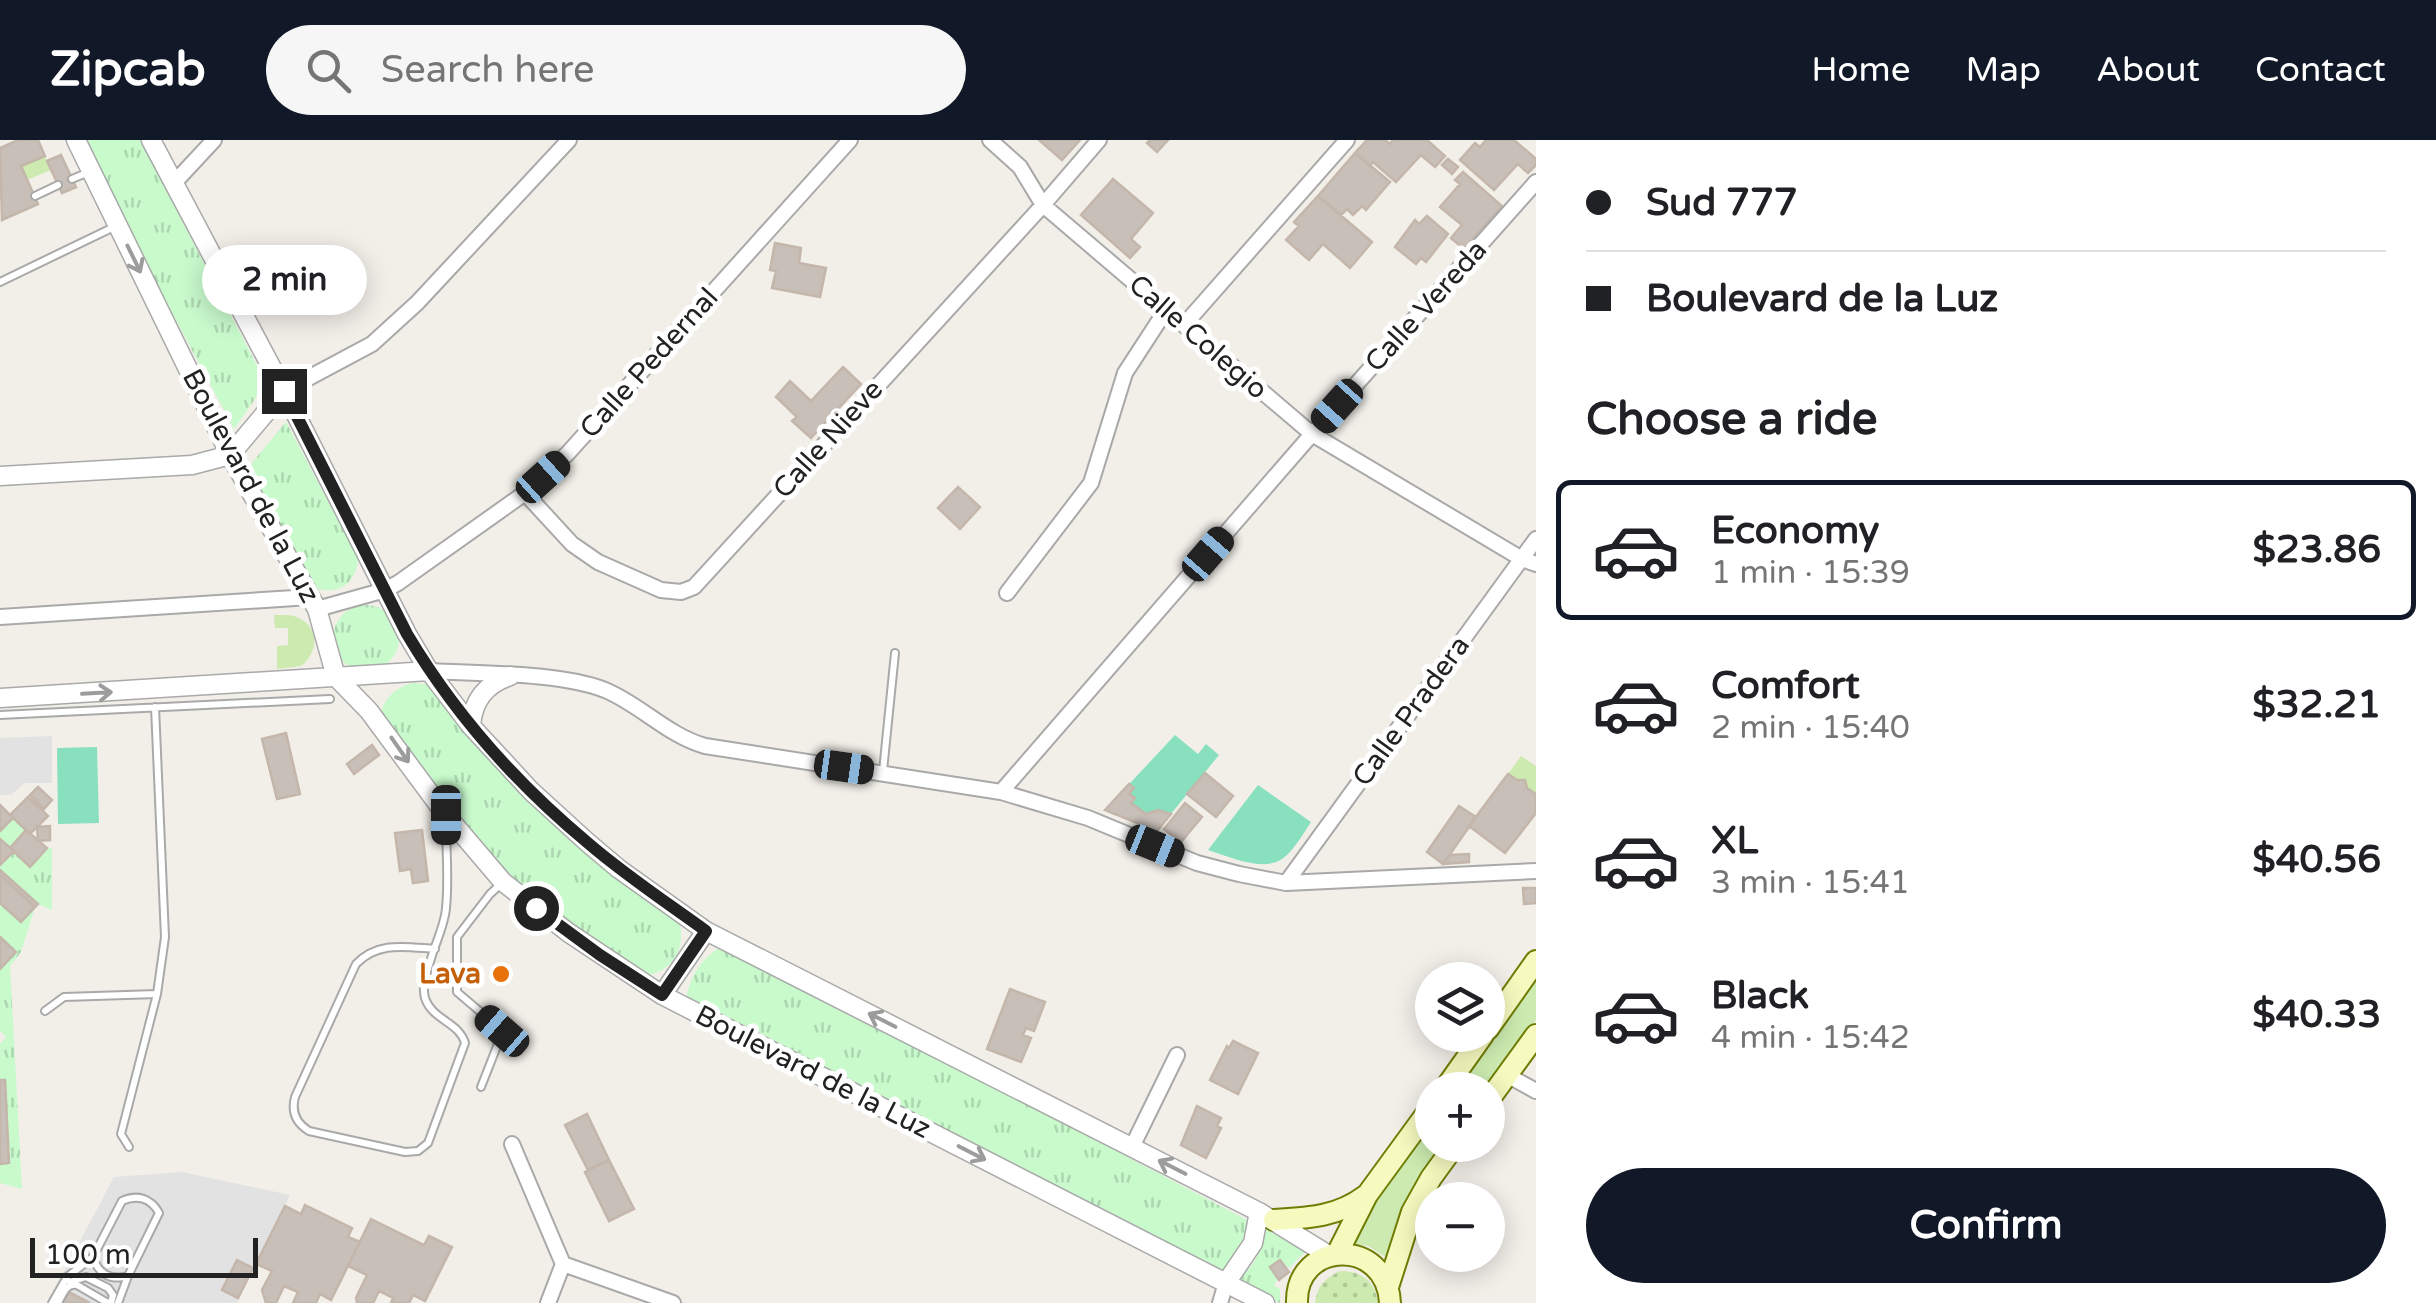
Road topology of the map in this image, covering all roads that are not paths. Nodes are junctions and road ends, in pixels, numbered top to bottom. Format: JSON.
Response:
{"nodes":[{"id":1,"x":76,"y":140,"type":"edge"},
{"id":2,"x":151,"y":140,"type":"edge"},
{"id":3,"x":214,"y":140,"type":"edge"},
{"id":4,"x":569,"y":140,"type":"edge"},
{"id":5,"x":850,"y":140,"type":"edge"},
{"id":6,"x":990,"y":140,"type":"edge"},
{"id":7,"x":1099,"y":140,"type":"edge"},
{"id":8,"x":1347,"y":140,"type":"edge"},
{"id":9,"x":91,"y":171,"type":"junction"},
{"id":10,"x":72,"y":180,"type":"dead end"},
{"id":11,"x":1536,"y":182,"type":"edge"},
{"id":12,"x":174,"y":184,"type":"junction"},
{"id":13,"x":58,"y":186,"type":"dead end"},
{"id":14,"x":34,"y":196,"type":"dead end"},
{"id":15,"x":1043,"y":204,"type":"junction"},
{"id":16,"x":117,"y":226,"type":"junction"},
{"id":17,"x":0,"y":282,"type":"edge"},
{"id":18,"x":1166,"y":310,"type":"junction"},
{"id":19,"x":1184,"y":325,"type":"junction"},
{"id":20,"x":284,"y":391,"type":"junction"},
{"id":21,"x":1312,"y":434,"type":"junction"},
{"id":22,"x":230,"y":454,"type":"junction"},
{"id":23,"x":0,"y":476,"type":"edge"},
{"id":24,"x":525,"y":492,"type":"junction"},
{"id":25,"x":1536,"y":539,"type":"edge"},
{"id":26,"x":1529,"y":562,"type":"edge"},
{"id":27,"x":385,"y":590,"type":"junction"},
{"id":28,"x":1006,"y":593,"type":"dead end"},
{"id":29,"x":314,"y":603,"type":"junction"},
{"id":30,"x":0,"y":617,"type":"edge"},
{"id":31,"x":895,"y":654,"type":"dead end"},
{"id":32,"x":429,"y":670,"type":"junction"},
{"id":33,"x":510,"y":676,"type":"junction"},
{"id":34,"x":336,"y":677,"type":"junction"},
{"id":35,"x":0,"y":698,"type":"edge"},
{"id":36,"x":330,"y":699,"type":"dead end"},
{"id":37,"x":50,"y":704,"type":"junction"},
{"id":38,"x":155,"y":707,"type":"junction"},
{"id":39,"x":0,"y":715,"type":"edge"},
{"id":40,"x":471,"y":726,"type":"junction"},
{"id":41,"x":883,"y":772,"type":"junction"},
{"id":42,"x":1000,"y":792,"type":"junction"},
{"id":43,"x":446,"y":815,"type":"junction"},
{"id":44,"x":1536,"y":871,"type":"edge"},
{"id":45,"x":503,"y":882,"type":"junction"},
{"id":46,"x":1286,"y":883,"type":"junction"},
{"id":47,"x":706,"y":931,"type":"junction"},
{"id":48,"x":434,"y":949,"type":"junction"},
{"id":49,"x":1536,"y":961,"type":"edge"},
{"id":50,"x":157,"y":994,"type":"junction"},
{"id":51,"x":662,"y":995,"type":"junction"},
{"id":52,"x":1505,"y":1005,"type":"edge"},
{"id":53,"x":45,"y":1011,"type":"dead end"},
{"id":54,"x":1536,"y":1035,"type":"edge"},
{"id":55,"x":1177,"y":1055,"type":"dead end"},
{"id":56,"x":1507,"y":1075,"type":"junction"},
{"id":57,"x":1505,"y":1078,"type":"edge"},
{"id":58,"x":481,"y":1087,"type":"dead end"},
{"id":59,"x":1536,"y":1091,"type":"edge"},
{"id":60,"x":1415,"y":1129,"type":"edge"},
{"id":61,"x":512,"y":1144,"type":"dead end"},
{"id":62,"x":128,"y":1147,"type":"dead end"},
{"id":63,"x":1132,"y":1147,"type":"junction"},
{"id":64,"x":1443,"y":1162,"type":"edge"},
{"id":65,"x":1367,"y":1195,"type":"junction"},
{"id":66,"x":1266,"y":1216,"type":"junction"},
{"id":67,"x":1334,"y":1255,"type":"junction"},
{"id":68,"x":92,"y":1257,"type":"junction"},
{"id":69,"x":563,"y":1264,"type":"junction"},
{"id":70,"x":128,"y":1276,"type":"junction"},
{"id":71,"x":1226,"y":1283,"type":"junction"},
{"id":72,"x":67,"y":1286,"type":"junction"},
{"id":73,"x":1389,"y":1295,"type":"edge"},
{"id":74,"x":55,"y":1303,"type":"edge"},
{"id":75,"x":112,"y":1303,"type":"edge"},
{"id":76,"x":548,"y":1303,"type":"edge"},
{"id":77,"x":673,"y":1303,"type":"edge"},
{"id":78,"x":1220,"y":1303,"type":"edge"},
{"id":79,"x":1266,"y":1303,"type":"edge"},
{"id":80,"x":1296,"y":1303,"type":"edge"}],
"edges":[{"from":1,"to":9,"type":"street","name":"Boulevard de la Luz"},
{"from":2,"to":12,"type":"street"},
{"from":3,"to":12,"type":"street"},
{"from":4,"to":20,"type":"street"},
{"from":5,"to":24,"type":"street","name":"Calle Pedernal"},
{"from":6,"to":15,"type":"street","name":"Calle Colegio"},
{"from":7,"to":15,"type":"street","name":"Calle Nieve"},
{"from":8,"to":19,"type":"street"},
{"from":9,"to":10,"type":"lane"},
{"from":9,"to":16,"type":"street","name":"Boulevard de la Luz"},
{"from":11,"to":21,"type":"street","name":"Calle Vereda"},
{"from":12,"to":20,"type":"street"},
{"from":13,"to":14,"type":"lane"},
{"from":15,"to":18,"type":"street","name":"Calle Colegio"},
{"from":15,"to":24,"type":"street","name":"Calle Nieve"},
{"from":16,"to":17,"type":"lane"},
{"from":16,"to":22,"type":"street","name":"Boulevard de la Luz","one_way":true},
{"from":18,"to":19,"type":"street","name":"Calle Colegio"},
{"from":18,"to":28,"type":"street"},
{"from":19,"to":21,"type":"street","name":"Calle Colegio"},
{"from":20,"to":22,"type":"street"},
{"from":20,"to":27,"type":"street"},
{"from":21,"to":26,"type":"street","name":"Calle Colegio"},
{"from":21,"to":42,"type":"street","name":"Calle Vereda"},
{"from":22,"to":23,"type":"street"},
{"from":22,"to":29,"type":"street","name":"Boulevard de la Luz"},
{"from":24,"to":27,"type":"street","name":"Calle Pedernal"},
{"from":25,"to":26,"type":"street","name":"Calle Pradera"},
{"from":26,"to":46,"type":"street","name":"Calle Pradera"},
{"from":27,"to":29,"type":"street","name":"Calle Pedernal"},
{"from":27,"to":32,"type":"street"},
{"from":29,"to":30,"type":"street","name":"Calle Pedernal"},
{"from":29,"to":34,"type":"street","name":"Boulevard de la Luz"},
{"from":31,"to":41,"type":"lane"},
{"from":32,"to":33,"type":"street"},
{"from":32,"to":34,"type":"street"},
{"from":32,"to":40,"type":"street"},
{"from":33,"to":40,"type":"street"},
{"from":33,"to":41,"type":"street"},
{"from":37,"to":34,"type":"street","one_way":true},
{"from":34,"to":43,"type":"street","name":"Boulevard de la Luz","one_way":true},
{"from":35,"to":37,"type":"street"},
{"from":36,"to":38,"type":"lane"},
{"from":37,"to":38,"type":"lane"},
{"from":37,"to":39,"type":"lane"},
{"from":38,"to":50,"type":"lane"},
{"from":40,"to":47,"type":"street"},
{"from":41,"to":42,"type":"street"},
{"from":42,"to":46,"type":"street"},
{"from":43,"to":45,"type":"street","name":"Boulevard de la Luz"},
{"from":43,"to":48,"type":"lane"},
{"from":44,"to":46,"type":"street"},
{"from":45,"to":51,"type":"street","name":"Boulevard de la Luz"},
{"from":45,"to":58,"type":"lane"},
{"from":47,"to":51,"type":"street"},
{"from":63,"to":47,"type":"street","one_way":true},
{"from":48,"to":48,"type":"lane"},
{"from":49,"to":52,"type":"main road"},
{"from":50,"to":53,"type":"lane"},
{"from":50,"to":62,"type":"lane"},
{"from":51,"to":71,"type":"street","name":"Boulevard de la Luz","one_way":true},
{"from":54,"to":56,"type":"main road"},
{"from":55,"to":63,"type":"street"},
{"from":56,"to":57,"type":"main road"},
{"from":56,"to":59,"type":"street"},
{"from":60,"to":65,"type":"main road"},
{"from":61,"to":69,"type":"street"},
{"from":66,"to":63,"type":"street","one_way":true},
{"from":64,"to":73,"type":"main road"},
{"from":65,"to":66,"type":"main road"},
{"from":65,"to":67,"type":"main road"},
{"from":66,"to":67,"type":"street"},
{"from":66,"to":71,"type":"street"},
{"from":67,"to":73,"type":"main road"},
{"from":67,"to":80,"type":"main road"},
{"from":68,"to":70,"type":"lane"},
{"from":68,"to":70,"type":"lane"},
{"from":68,"to":74,"type":"lane"},
{"from":69,"to":76,"type":"street"},
{"from":69,"to":77,"type":"street"},
{"from":70,"to":75,"type":"lane"},
{"from":71,"to":78,"type":"street"},
{"from":71,"to":79,"type":"street","name":"Boulevard de la Luz"},
{"from":72,"to":74,"type":"lane"},
{"from":72,"to":75,"type":"lane"},
{"from":72,"to":75,"type":"lane"}]}
